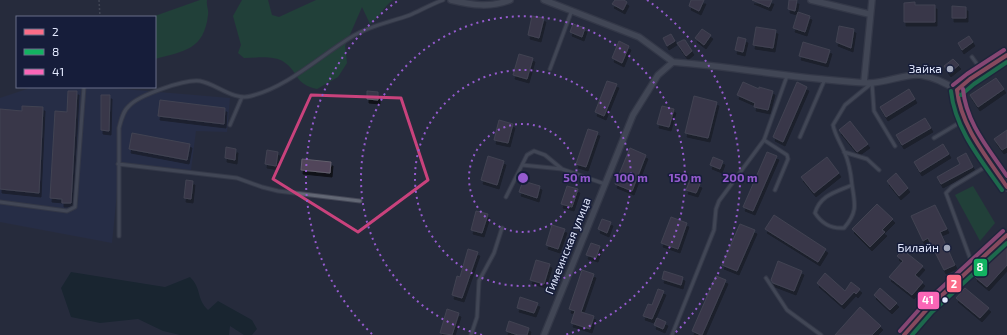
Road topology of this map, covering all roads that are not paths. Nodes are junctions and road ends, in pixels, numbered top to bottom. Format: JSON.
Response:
{"nodes":[{"id":1,"x":443,"y":0,"type":"edge"},
{"id":2,"x":451,"y":0,"type":"edge"},
{"id":3,"x":510,"y":0,"type":"edge"},
{"id":4,"x":544,"y":0,"type":"edge"},
{"id":5,"x":811,"y":0,"type":"edge"},
{"id":6,"x":872,"y":0,"type":"edge"},
{"id":7,"x":572,"y":10,"type":"junction"},
{"id":8,"x":869,"y":14,"type":"junction"},
{"id":9,"x":1007,"y":55,"type":"edge"},
{"id":10,"x":972,"y":57,"type":"dead end"},
{"id":11,"x":673,"y":62,"type":"junction"},
{"id":12,"x":550,"y":69,"type":"dead end"},
{"id":13,"x":982,"y":71,"type":"junction"},
{"id":14,"x":787,"y":76,"type":"junction"},
{"id":15,"x":825,"y":79,"type":"junction"},
{"id":16,"x":864,"y":82,"type":"junction"},
{"id":17,"x":872,"y":83,"type":"junction"},
{"id":18,"x":84,"y":88,"type":"edge"},
{"id":19,"x":957,"y":90,"type":"junction"},
{"id":20,"x":242,"y":97,"type":"junction"},
{"id":21,"x":964,"y":120,"type":"junction"},
{"id":22,"x":230,"y":126,"type":"dead end"},
{"id":23,"x":800,"y":137,"type":"dead end"},
{"id":24,"x":934,"y":138,"type":"dead end"},
{"id":25,"x":764,"y":140,"type":"junction"},
{"id":26,"x":895,"y":146,"type":"dead end"},
{"id":27,"x":844,"y":152,"type":"junction"},
{"id":28,"x":992,"y":163,"type":"junction"},
{"id":29,"x":118,"y":164,"type":"junction"},
{"id":30,"x":522,"y":166,"type":"junction"},
{"id":31,"x":562,"y":169,"type":"junction"},
{"id":32,"x":879,"y":170,"type":"dead end"},
{"id":33,"x":605,"y":184,"type":"junction"},
{"id":34,"x":852,"y":185,"type":"junction"},
{"id":35,"x":1007,"y":187,"type":"edge"},
{"id":36,"x":775,"y":190,"type":"dead end"},
{"id":37,"x":506,"y":197,"type":"dead end"},
{"id":38,"x":360,"y":201,"type":"dead end"},
{"id":39,"x":0,"y":202,"type":"edge"},
{"id":40,"x":502,"y":228,"type":"dead end"},
{"id":41,"x":1007,"y":235,"type":"edge"},
{"id":42,"x":119,"y":236,"type":"dead end"},
{"id":43,"x":973,"y":266,"type":"junction"},
{"id":44,"x":766,"y":278,"type":"dead end"},
{"id":45,"x":471,"y":335,"type":"edge"},
{"id":46,"x":544,"y":335,"type":"edge"},
{"id":47,"x":672,"y":335,"type":"edge"},
{"id":48,"x":821,"y":335,"type":"edge"},
{"id":49,"x":904,"y":335,"type":"edge"}],
"edges":[{"from":1,"to":20,"type":"lane"},
{"from":2,"to":3,"type":"street"},
{"from":4,"to":7,"type":"street"},
{"from":5,"to":8,"type":"street"},
{"from":6,"to":8,"type":"street"},
{"from":7,"to":11,"type":"street"},
{"from":7,"to":12,"type":"lane"},
{"from":8,"to":16,"type":"street"},
{"from":9,"to":13,"type":"main road"},
{"from":10,"to":13,"type":"lane"},
{"from":11,"to":14,"type":"street"},
{"from":11,"to":33,"type":"street","name":"Гимеинская улица"},
{"from":13,"to":19,"type":"main road"},
{"from":14,"to":15,"type":"street"},
{"from":14,"to":25,"type":"lane"},
{"from":15,"to":16,"type":"street"},
{"from":15,"to":23,"type":"lane"},
{"from":16,"to":17,"type":"street"},
{"from":17,"to":19,"type":"street"},
{"from":17,"to":26,"type":"lane"},
{"from":17,"to":27,"type":"lane"},
{"from":18,"to":39,"type":"lane"},
{"from":19,"to":21,"type":"main road"},
{"from":20,"to":22,"type":"lane"},
{"from":20,"to":29,"type":"lane"},
{"from":21,"to":24,"type":"lane"},
{"from":21,"to":28,"type":"main road"},
{"from":25,"to":36,"type":"lane"},
{"from":25,"to":47,"type":"lane"},
{"from":27,"to":32,"type":"lane"},
{"from":27,"to":34,"type":"lane"},
{"from":28,"to":35,"type":"main road"},
{"from":28,"to":43,"type":"lane"},
{"from":29,"to":38,"type":"lane"},
{"from":29,"to":42,"type":"lane"},
{"from":30,"to":31,"type":"lane"},
{"from":30,"to":31,"type":"lane"},
{"from":30,"to":37,"type":"lane"},
{"from":31,"to":33,"type":"lane"},
{"from":33,"to":46,"type":"street","name":"Гимеинская улица"},
{"from":34,"to":34,"type":"lane"},
{"from":40,"to":45,"type":"lane"},
{"from":41,"to":43,"type":"street"},
{"from":43,"to":49,"type":"street"},
{"from":44,"to":48,"type":"lane"}]}
